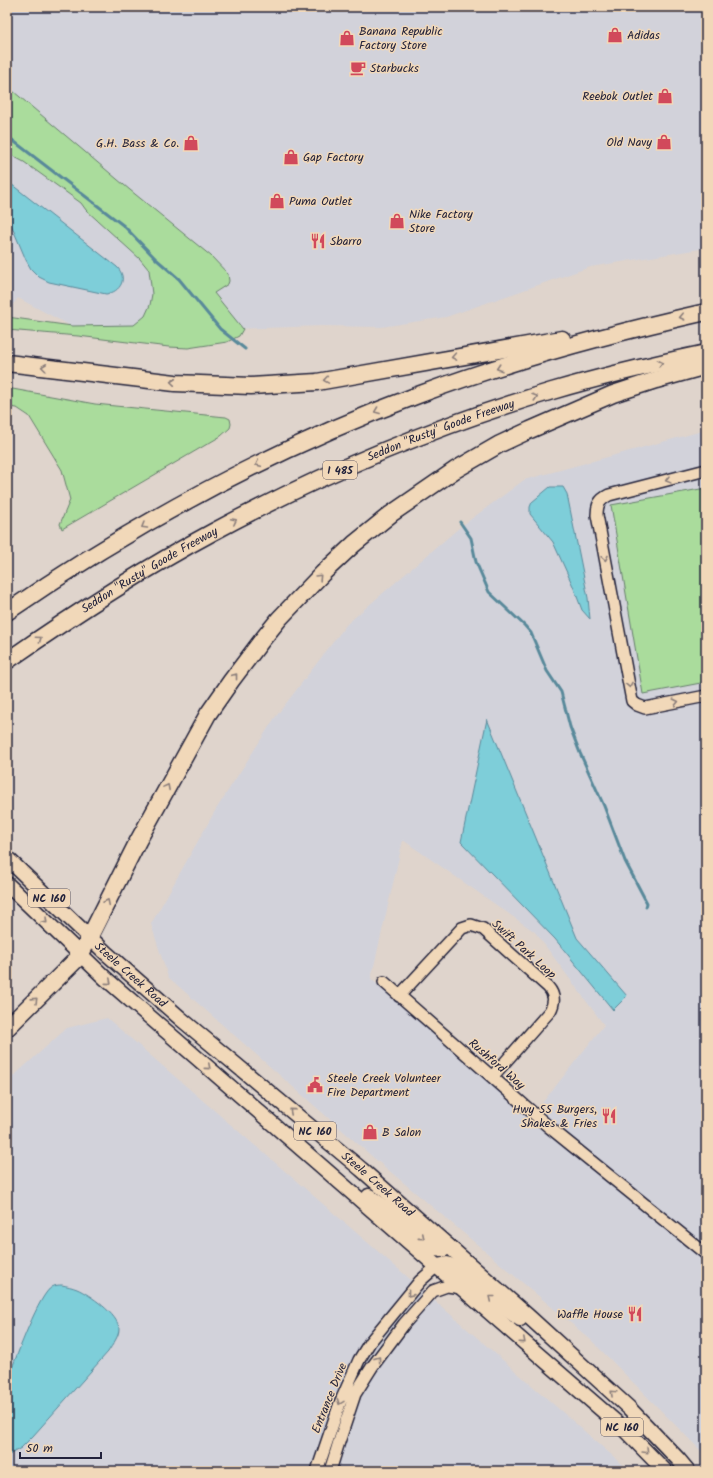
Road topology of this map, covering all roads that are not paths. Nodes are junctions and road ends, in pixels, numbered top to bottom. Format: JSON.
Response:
{"nodes":[{"id":1,"x":706,"y":312,"type":"edge"},
{"id":2,"x":658,"y":323,"type":"junction"},
{"id":3,"x":706,"y":353,"type":"edge"},
{"id":4,"x":7,"y":363,"type":"edge"},
{"id":5,"x":706,"y":366,"type":"edge"},
{"id":6,"x":706,"y":470,"type":"edge"},
{"id":7,"x":7,"y":612,"type":"edge"},
{"id":8,"x":7,"y":661,"type":"edge"},
{"id":9,"x":706,"y":696,"type":"edge"},
{"id":10,"x":7,"y":858,"type":"edge"},
{"id":11,"x":7,"y":884,"type":"edge"},
{"id":12,"x":90,"y":937,"type":"junction"},
{"id":13,"x":80,"y":956,"type":"junction"},
{"id":14,"x":384,"y":982,"type":"dead end"},
{"id":15,"x":399,"y":996,"type":"junction"},
{"id":16,"x":7,"y":1028,"type":"edge"},
{"id":17,"x":492,"y":1077,"type":"junction"},
{"id":18,"x":311,"y":1157,"type":"junction"},
{"id":19,"x":448,"y":1246,"type":"junction"},
{"id":20,"x":706,"y":1254,"type":"edge"},
{"id":21,"x":437,"y":1266,"type":"junction"},
{"id":22,"x":462,"y":1288,"type":"junction"},
{"id":23,"x":568,"y":1353,"type":"junction"},
{"id":24,"x":317,"y":1471,"type":"edge"},
{"id":25,"x":330,"y":1471,"type":"edge"},
{"id":26,"x":665,"y":1471,"type":"edge"},
{"id":27,"x":688,"y":1471,"type":"edge"}],
"edges":[{"from":1,"to":2,"type":"highway","one_way":true},
{"from":2,"to":4,"type":"highway","one_way":true},
{"from":2,"to":7,"type":"highway","one_way":true},
{"from":8,"to":3,"type":"highway","name":"Seddon \"Rusty\" Goode Freeway","number":"I 485","one_way":true},
{"from":12,"to":5,"type":"highway","one_way":true},
{"from":6,"to":9,"type":"street","one_way":true},
{"from":10,"to":12,"type":"main road","name":"Steele Creek Road","number":"NC 160"},
{"from":11,"to":13,"type":"main road","name":"Steele Creek Road","number":"NC 160","one_way":true},
{"from":12,"to":13,"type":"highway"},
{"from":19,"to":12,"type":"main road","name":"Steele Creek Road","number":"NC 160","one_way":true},
{"from":16,"to":13,"type":"highway","one_way":true},
{"from":13,"to":18,"type":"main road","name":"Steele Creek Road","number":"NC 160","one_way":true},
{"from":14,"to":15,"type":"street","name":"Rushford Way"},
{"from":15,"to":17,"type":"street","name":"Rushford Way"},
{"from":15,"to":17,"type":"street","name":"Swift Park Loop"},
{"from":17,"to":20,"type":"street","name":"Rushford Way"},
{"from":18,"to":19,"type":"main road","one_way":true},
{"from":18,"to":21,"type":"main road","name":"Steele Creek Road","number":"NC 160"},
{"from":19,"to":23,"type":"main road","name":"Steele Creek Road","number":"NC 160"},
{"from":21,"to":22,"type":"main road","name":"Steele Creek Road","number":"NC 160"},
{"from":23,"to":21,"type":"main road","one_way":true},
{"from":21,"to":24,"type":"street","name":"Entrance Drive","one_way":true},
{"from":25,"to":22,"type":"street","name":"Entrance Drive","one_way":true},
{"from":22,"to":26,"type":"main road","name":"Steele Creek Road","number":"NC 160","one_way":true},
{"from":27,"to":23,"type":"main road","name":"Steele Creek Road","number":"NC 160","one_way":true}]}
